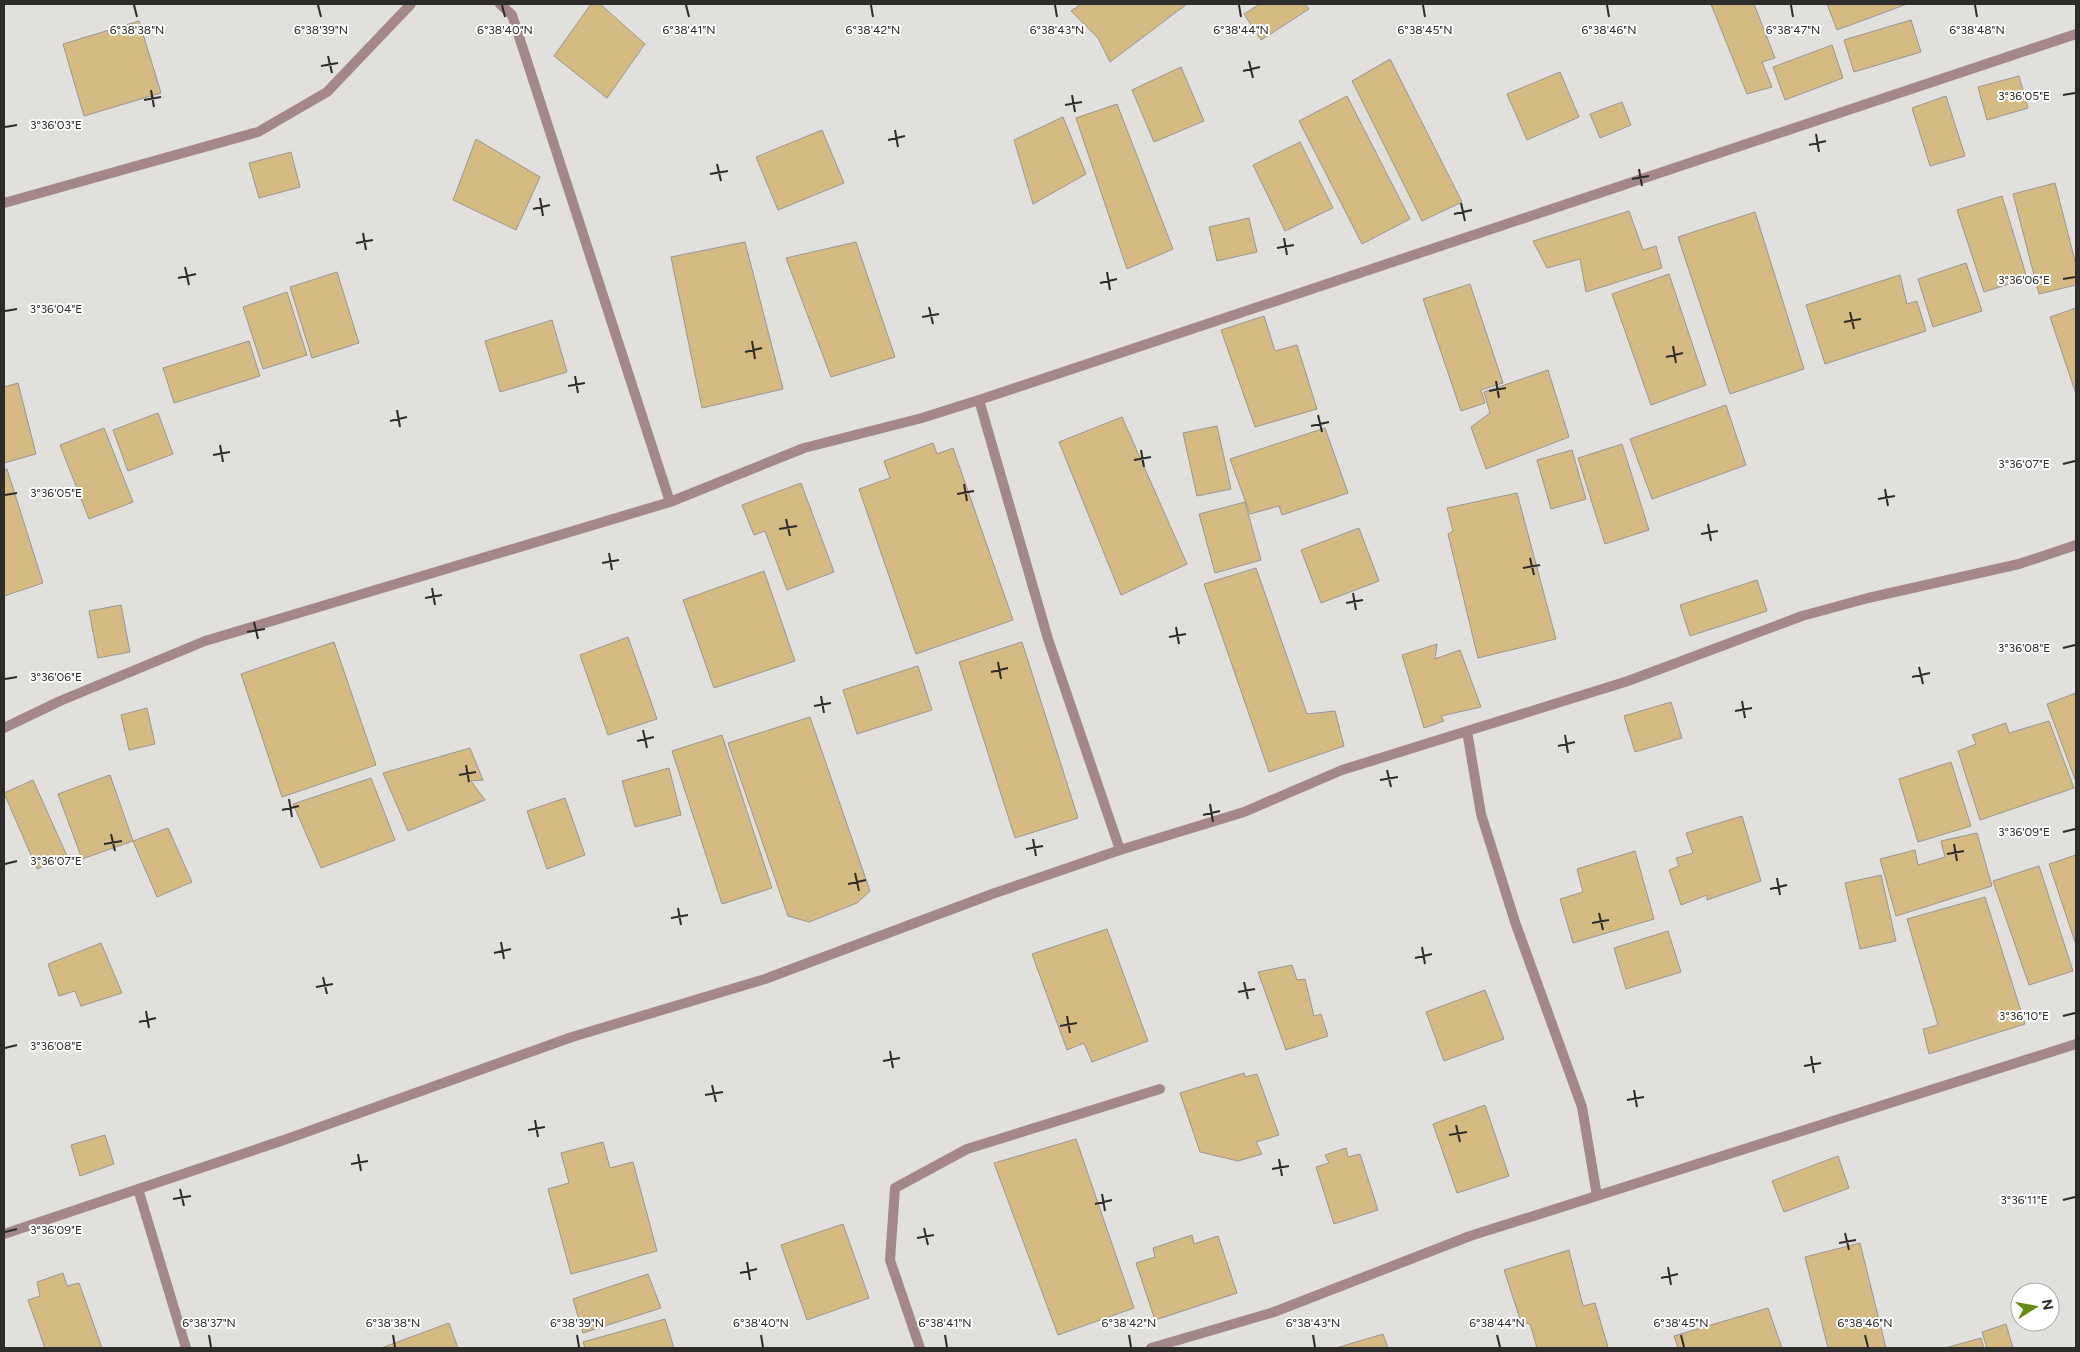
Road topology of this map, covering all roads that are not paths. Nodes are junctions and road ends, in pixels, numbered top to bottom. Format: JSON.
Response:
{"nodes":[{"id":1,"x":411,"y":4,"type":"edge"},
{"id":2,"x":500,"y":4,"type":"edge"},
{"id":3,"x":2076,"y":34,"type":"edge"},
{"id":4,"x":4,"y":203,"type":"edge"},
{"id":5,"x":979,"y":400,"type":"junction"},
{"id":6,"x":670,"y":502,"type":"junction"},
{"id":7,"x":2076,"y":544,"type":"edge"},
{"id":8,"x":4,"y":728,"type":"edge"},
{"id":9,"x":1467,"y":731,"type":"junction"},
{"id":10,"x":1120,"y":850,"type":"junction"},
{"id":11,"x":2076,"y":1044,"type":"edge"},
{"id":12,"x":1160,"y":1089,"type":"dead end"},
{"id":13,"x":138,"y":1188,"type":"junction"},
{"id":14,"x":1597,"y":1196,"type":"junction"},
{"id":15,"x":4,"y":1234,"type":"edge"},
{"id":16,"x":186,"y":1348,"type":"edge"},
{"id":17,"x":920,"y":1348,"type":"edge"},
{"id":18,"x":1151,"y":1348,"type":"edge"}],
"edges":[{"from":1,"to":4,"type":"street"},
{"from":2,"to":6,"type":"street"},
{"from":3,"to":5,"type":"street"},
{"from":5,"to":6,"type":"street"},
{"from":5,"to":10,"type":"street"},
{"from":6,"to":8,"type":"street"},
{"from":7,"to":9,"type":"street"},
{"from":9,"to":10,"type":"street"},
{"from":9,"to":14,"type":"street"},
{"from":10,"to":13,"type":"street"},
{"from":11,"to":14,"type":"street"},
{"from":12,"to":17,"type":"street"},
{"from":13,"to":15,"type":"street"},
{"from":13,"to":16,"type":"street"},
{"from":14,"to":18,"type":"street"}]}
